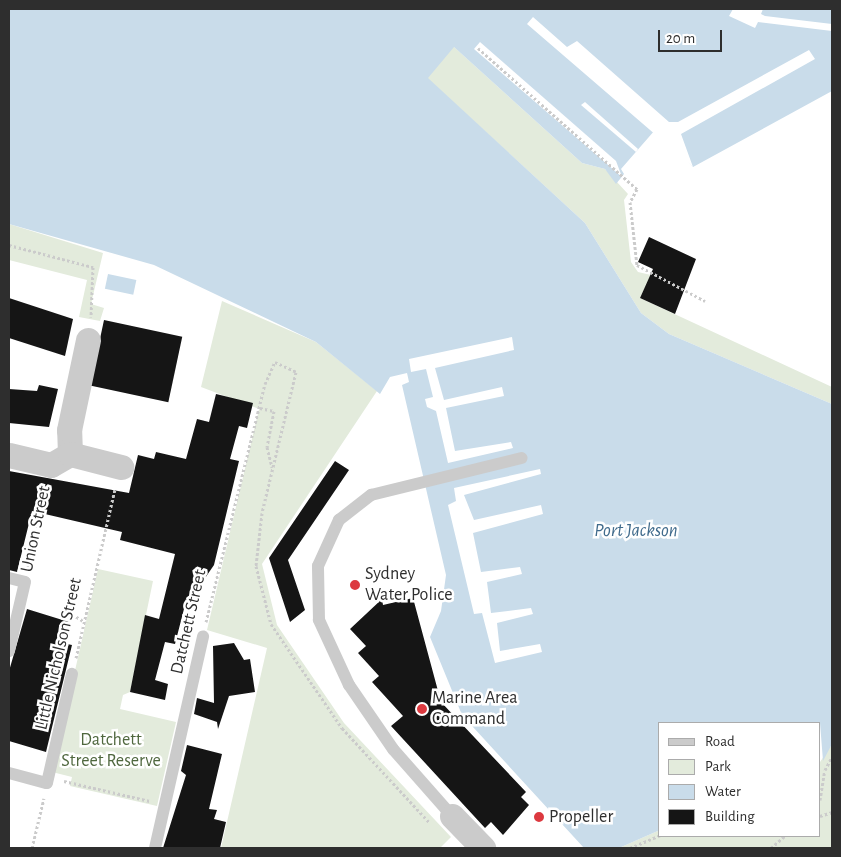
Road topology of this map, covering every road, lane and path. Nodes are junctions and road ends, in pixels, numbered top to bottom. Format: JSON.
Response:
{"nodes":[{"id":1,"x":478,"y":48,"type":"dead end"},
{"id":2,"x":9,"y":245,"type":"edge"},
{"id":3,"x":705,"y":301,"type":"dead end"},
{"id":4,"x":88,"y":340,"type":"joint"},
{"id":5,"x":275,"y":362,"type":"dead end"},
{"id":6,"x":260,"y":406,"type":"junction"},
{"id":7,"x":9,"y":455,"type":"edge"},
{"id":8,"x":522,"y":458,"type":"dead end"},
{"id":9,"x":60,"y":460,"type":"junction"},
{"id":10,"x":120,"y":467,"type":"joint"},
{"id":11,"x":272,"y":468,"type":"dead end"},
{"id":12,"x":9,"y":578,"type":"edge"},
{"id":13,"x":25,"y":582,"type":"junction"},
{"id":14,"x":72,"y":614,"type":"dead end"},
{"id":15,"x":84,"y":622,"type":"junction"},
{"id":16,"x":203,"y":636,"type":"joint"},
{"id":17,"x":9,"y":651,"type":"edge"},
{"id":18,"x":72,"y":674,"type":"joint"},
{"id":19,"x":832,"y":757,"type":"edge"},
{"id":20,"x":9,"y":773,"type":"edge"},
{"id":21,"x":48,"y":780,"type":"junction"},
{"id":22,"x":821,"y":794,"type":"edge"},
{"id":23,"x":165,"y":805,"type":"junction"},
{"id":24,"x":452,"y":816,"type":"joint"},
{"id":25,"x":658,"y":835,"type":"edge"},
{"id":26,"x":784,"y":837,"type":"edge"},
{"id":27,"x":32,"y":848,"type":"edge"},
{"id":28,"x":155,"y":848,"type":"edge"},
{"id":29,"x":483,"y":848,"type":"edge"},
{"id":30,"x":630,"y":848,"type":"edge"},
{"id":31,"x":771,"y":848,"type":"edge"}],
"edges":[{"from":1,"to":3,"type":"path"},
{"from":2,"to":4,"type":"path"},
{"from":4,"to":9,"type":"street"},
{"from":5,"to":6,"type":"path","name":"Datchett Street"},
{"from":6,"to":11,"type":"path"},
{"from":6,"to":16,"type":"path","name":"Datchett Street"},
{"from":7,"to":9,"type":"street"},
{"from":8,"to":24,"type":"lane"},
{"from":9,"to":10,"type":"street"},
{"from":9,"to":13,"type":"path","name":"Union Street"},
{"from":10,"to":15,"type":"path","name":"Little Nicholson Street"},
{"from":12,"to":13,"type":"lane"},
{"from":13,"to":17,"type":"lane","name":"Union Street"},
{"from":14,"to":15,"type":"path"},
{"from":15,"to":18,"type":"path","name":"Little Nicholson Street"},
{"from":16,"to":23,"type":"lane","name":"Datchett Street"},
{"from":18,"to":21,"type":"lane","name":"Little Nicholson Street"},
{"from":19,"to":22,"type":"path"},
{"from":20,"to":21,"type":"lane"},
{"from":21,"to":23,"type":"path"},
{"from":21,"to":27,"type":"path"},
{"from":23,"to":28,"type":"lane","name":"Datchett Street"},
{"from":24,"to":29,"type":"street"},
{"from":25,"to":30,"type":"path"},
{"from":26,"to":31,"type":"path"}]}
